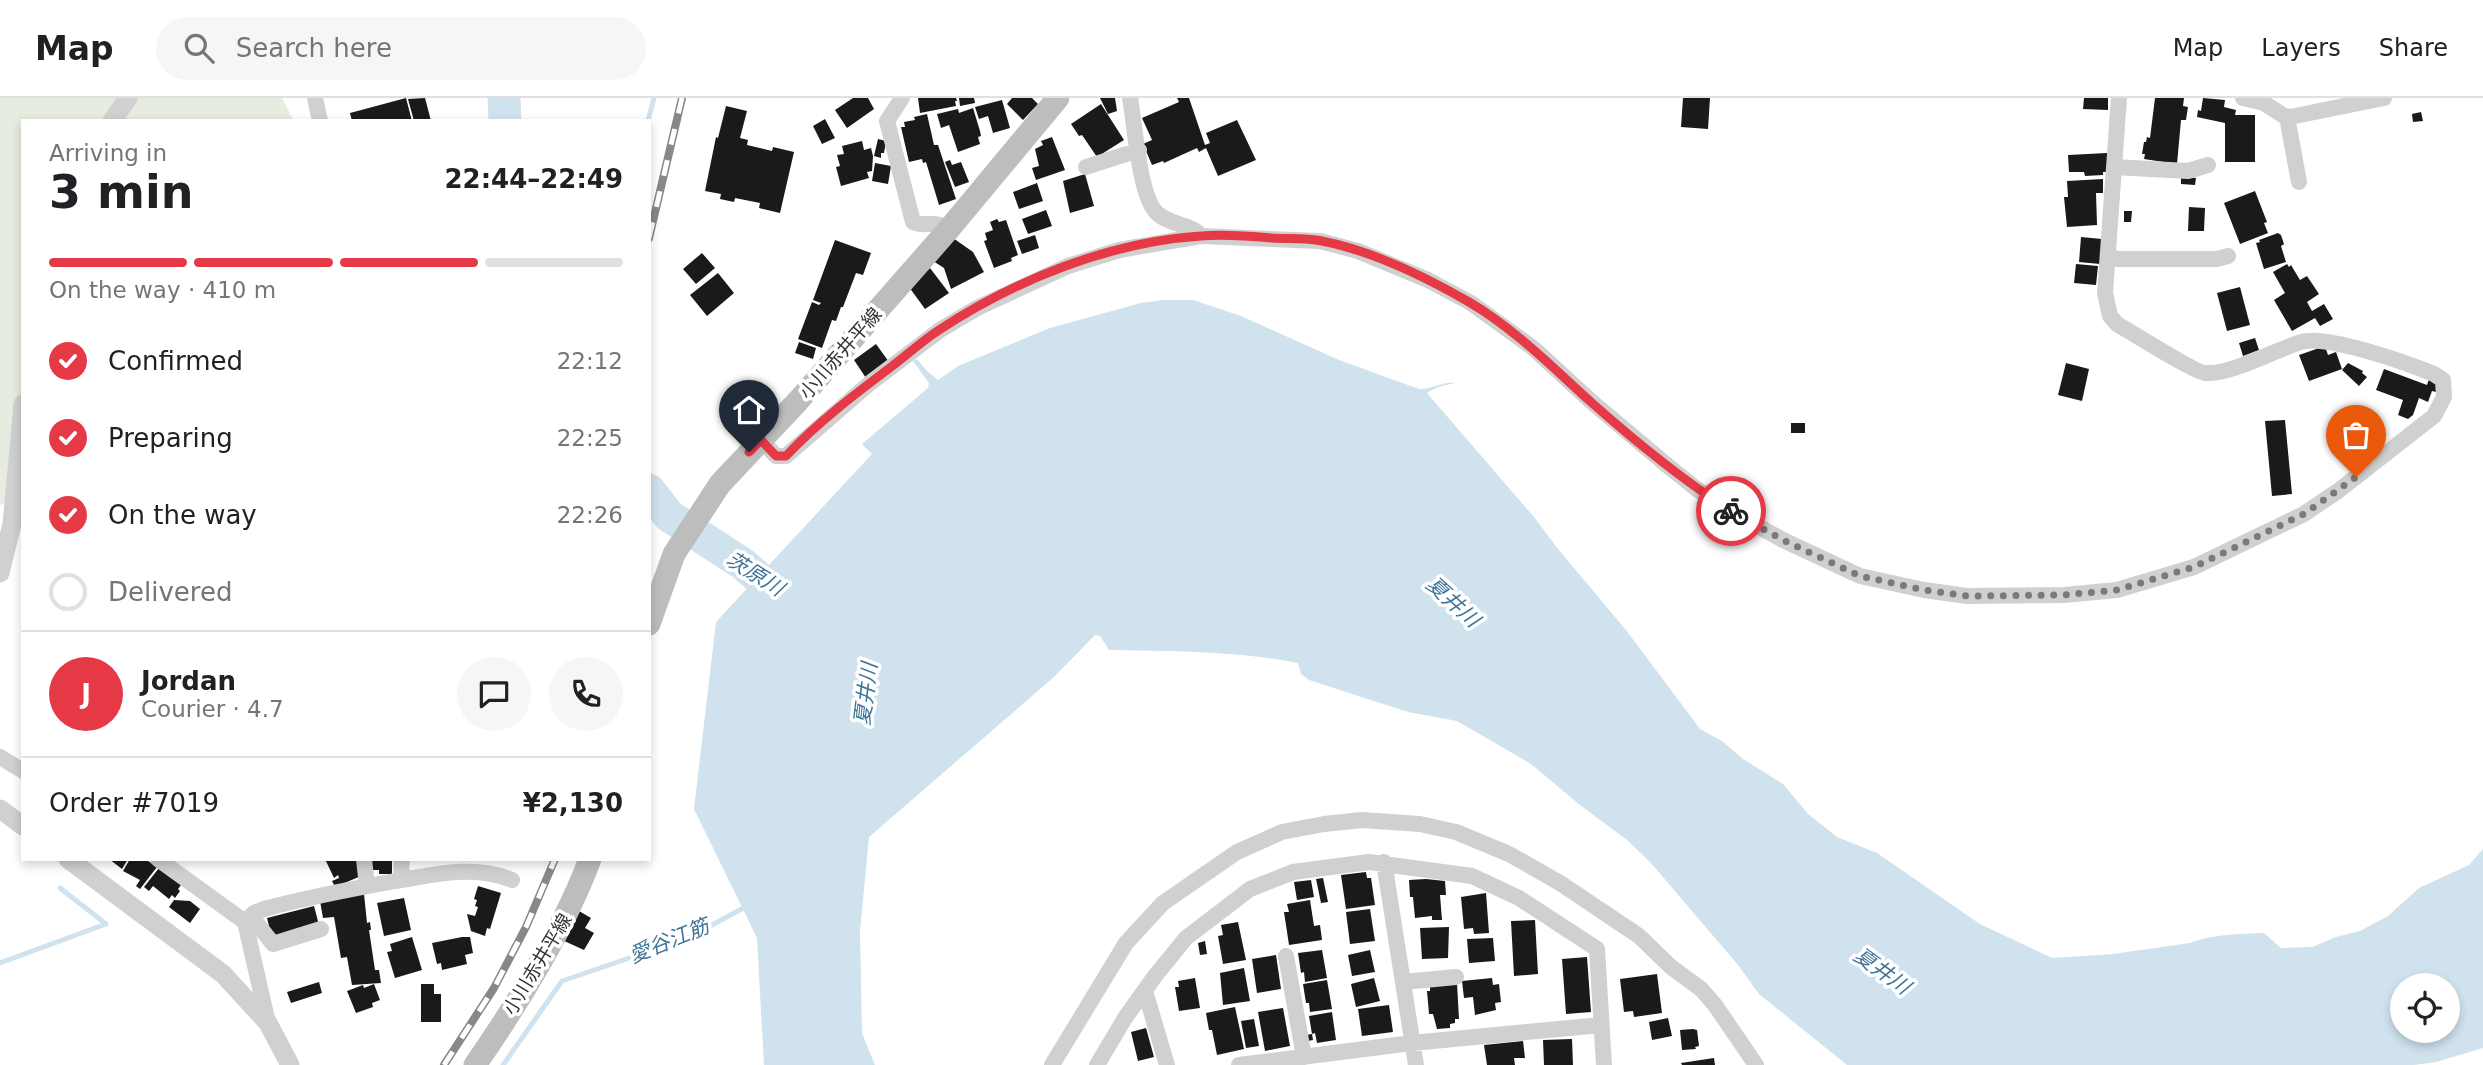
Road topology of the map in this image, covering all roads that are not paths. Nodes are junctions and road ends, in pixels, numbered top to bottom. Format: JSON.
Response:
{"nodes":[{"id":1,"x":128,"y":98,"type":"edge"},
{"id":2,"x":315,"y":98,"type":"edge"},
{"id":3,"x":902,"y":98,"type":"edge"},
{"id":4,"x":1058,"y":98,"type":"edge"},
{"id":5,"x":1130,"y":98,"type":"edge"},
{"id":6,"x":2119,"y":98,"type":"edge"},
{"id":7,"x":2243,"y":98,"type":"edge"},
{"id":8,"x":2384,"y":98,"type":"edge"},
{"id":9,"x":2287,"y":117,"type":"junction"},
{"id":10,"x":113,"y":119,"type":"edge"},
{"id":11,"x":320,"y":119,"type":"edge"},
{"id":12,"x":1139,"y":150,"type":"junction"},
{"id":13,"x":2208,"y":165,"type":"dead end"},
{"id":14,"x":1086,"y":167,"type":"dead end"},
{"id":15,"x":2114,"y":167,"type":"junction"},
{"id":16,"x":2299,"y":182,"type":"dead end"},
{"id":17,"x":949,"y":229,"type":"junction"},
{"id":18,"x":1201,"y":236,"type":"junction"},
{"id":19,"x":2108,"y":255,"type":"junction"},
{"id":20,"x":2228,"y":257,"type":"dead end"},
{"id":21,"x":21,"y":426,"type":"edge"},
{"id":22,"x":755,"y":446,"type":"junction"},
{"id":23,"x":0,"y":573,"type":"edge"},
{"id":24,"x":651,"y":618,"type":"edge"},
{"id":25,"x":0,"y":757,"type":"edge"},
{"id":26,"x":21,"y":770,"type":"edge"},
{"id":27,"x":0,"y":809,"type":"edge"},
{"id":28,"x":21,"y":825,"type":"edge"},
{"id":29,"x":71,"y":861,"type":"edge"},
{"id":30,"x":161,"y":861,"type":"edge"},
{"id":31,"x":364,"y":861,"type":"edge"},
{"id":32,"x":402,"y":861,"type":"edge"},
{"id":33,"x":589,"y":861,"type":"edge"},
{"id":34,"x":1384,"y":862,"type":"junction"},
{"id":35,"x":401,"y":880,"type":"junction"},
{"id":36,"x":512,"y":880,"type":"dead end"},
{"id":37,"x":367,"y":886,"type":"junction"},
{"id":38,"x":248,"y":919,"type":"junction"},
{"id":39,"x":321,"y":929,"type":"dead end"},
{"id":40,"x":1286,"y":956,"type":"dead end"},
{"id":41,"x":1456,"y":977,"type":"dead end"},
{"id":42,"x":1403,"y":982,"type":"junction"},
{"id":43,"x":1146,"y":991,"type":"junction"},
{"id":44,"x":268,"y":1023,"type":"junction"},
{"id":45,"x":1601,"y":1025,"type":"junction"},
{"id":46,"x":1412,"y":1043,"type":"junction"},
{"id":47,"x":1304,"y":1056,"type":"junction"},
{"id":48,"x":290,"y":1065,"type":"edge"},
{"id":49,"x":475,"y":1065,"type":"edge"},
{"id":50,"x":1052,"y":1065,"type":"edge"},
{"id":51,"x":1097,"y":1065,"type":"edge"},
{"id":52,"x":1167,"y":1065,"type":"edge"},
{"id":53,"x":1239,"y":1065,"type":"edge"},
{"id":54,"x":1416,"y":1065,"type":"edge"},
{"id":55,"x":1604,"y":1065,"type":"edge"},
{"id":56,"x":1756,"y":1065,"type":"edge"}],
"edges":[{"from":1,"to":10,"type":"street"},
{"from":2,"to":11,"type":"street"},
{"from":3,"to":17,"type":"street"},
{"from":4,"to":17,"type":"main road","name":"小川赤井平線"},
{"from":5,"to":12,"type":"street"},
{"from":6,"to":15,"type":"street"},
{"from":7,"to":9,"type":"street"},
{"from":8,"to":9,"type":"street"},
{"from":9,"to":16,"type":"street"},
{"from":12,"to":14,"type":"street"},
{"from":12,"to":18,"type":"street"},
{"from":13,"to":15,"type":"street"},
{"from":15,"to":19,"type":"street"},
{"from":17,"to":22,"type":"main road","name":"小川赤井平線"},
{"from":18,"to":19,"type":"street"},
{"from":18,"to":22,"type":"street"},
{"from":19,"to":20,"type":"street"},
{"from":21,"to":23,"type":"street"},
{"from":22,"to":24,"type":"main road","name":"小川赤井平線"},
{"from":25,"to":26,"type":"street"},
{"from":27,"to":28,"type":"street"},
{"from":29,"to":44,"type":"street"},
{"from":30,"to":38,"type":"street"},
{"from":31,"to":37,"type":"street"},
{"from":32,"to":35,"type":"street"},
{"from":33,"to":49,"type":"main road","name":"小川赤井平線"},
{"from":34,"to":42,"type":"street"},
{"from":34,"to":43,"type":"street"},
{"from":34,"to":45,"type":"street"},
{"from":35,"to":36,"type":"street"},
{"from":35,"to":37,"type":"street"},
{"from":37,"to":38,"type":"street"},
{"from":38,"to":39,"type":"street"},
{"from":38,"to":44,"type":"street"},
{"from":40,"to":47,"type":"street"},
{"from":41,"to":42,"type":"street"},
{"from":42,"to":46,"type":"street"},
{"from":43,"to":51,"type":"street"},
{"from":43,"to":52,"type":"street"},
{"from":44,"to":48,"type":"street"},
{"from":45,"to":46,"type":"street"},
{"from":45,"to":55,"type":"street"},
{"from":46,"to":47,"type":"street"},
{"from":46,"to":54,"type":"street"},
{"from":47,"to":53,"type":"street"},
{"from":50,"to":56,"type":"street"}]}
